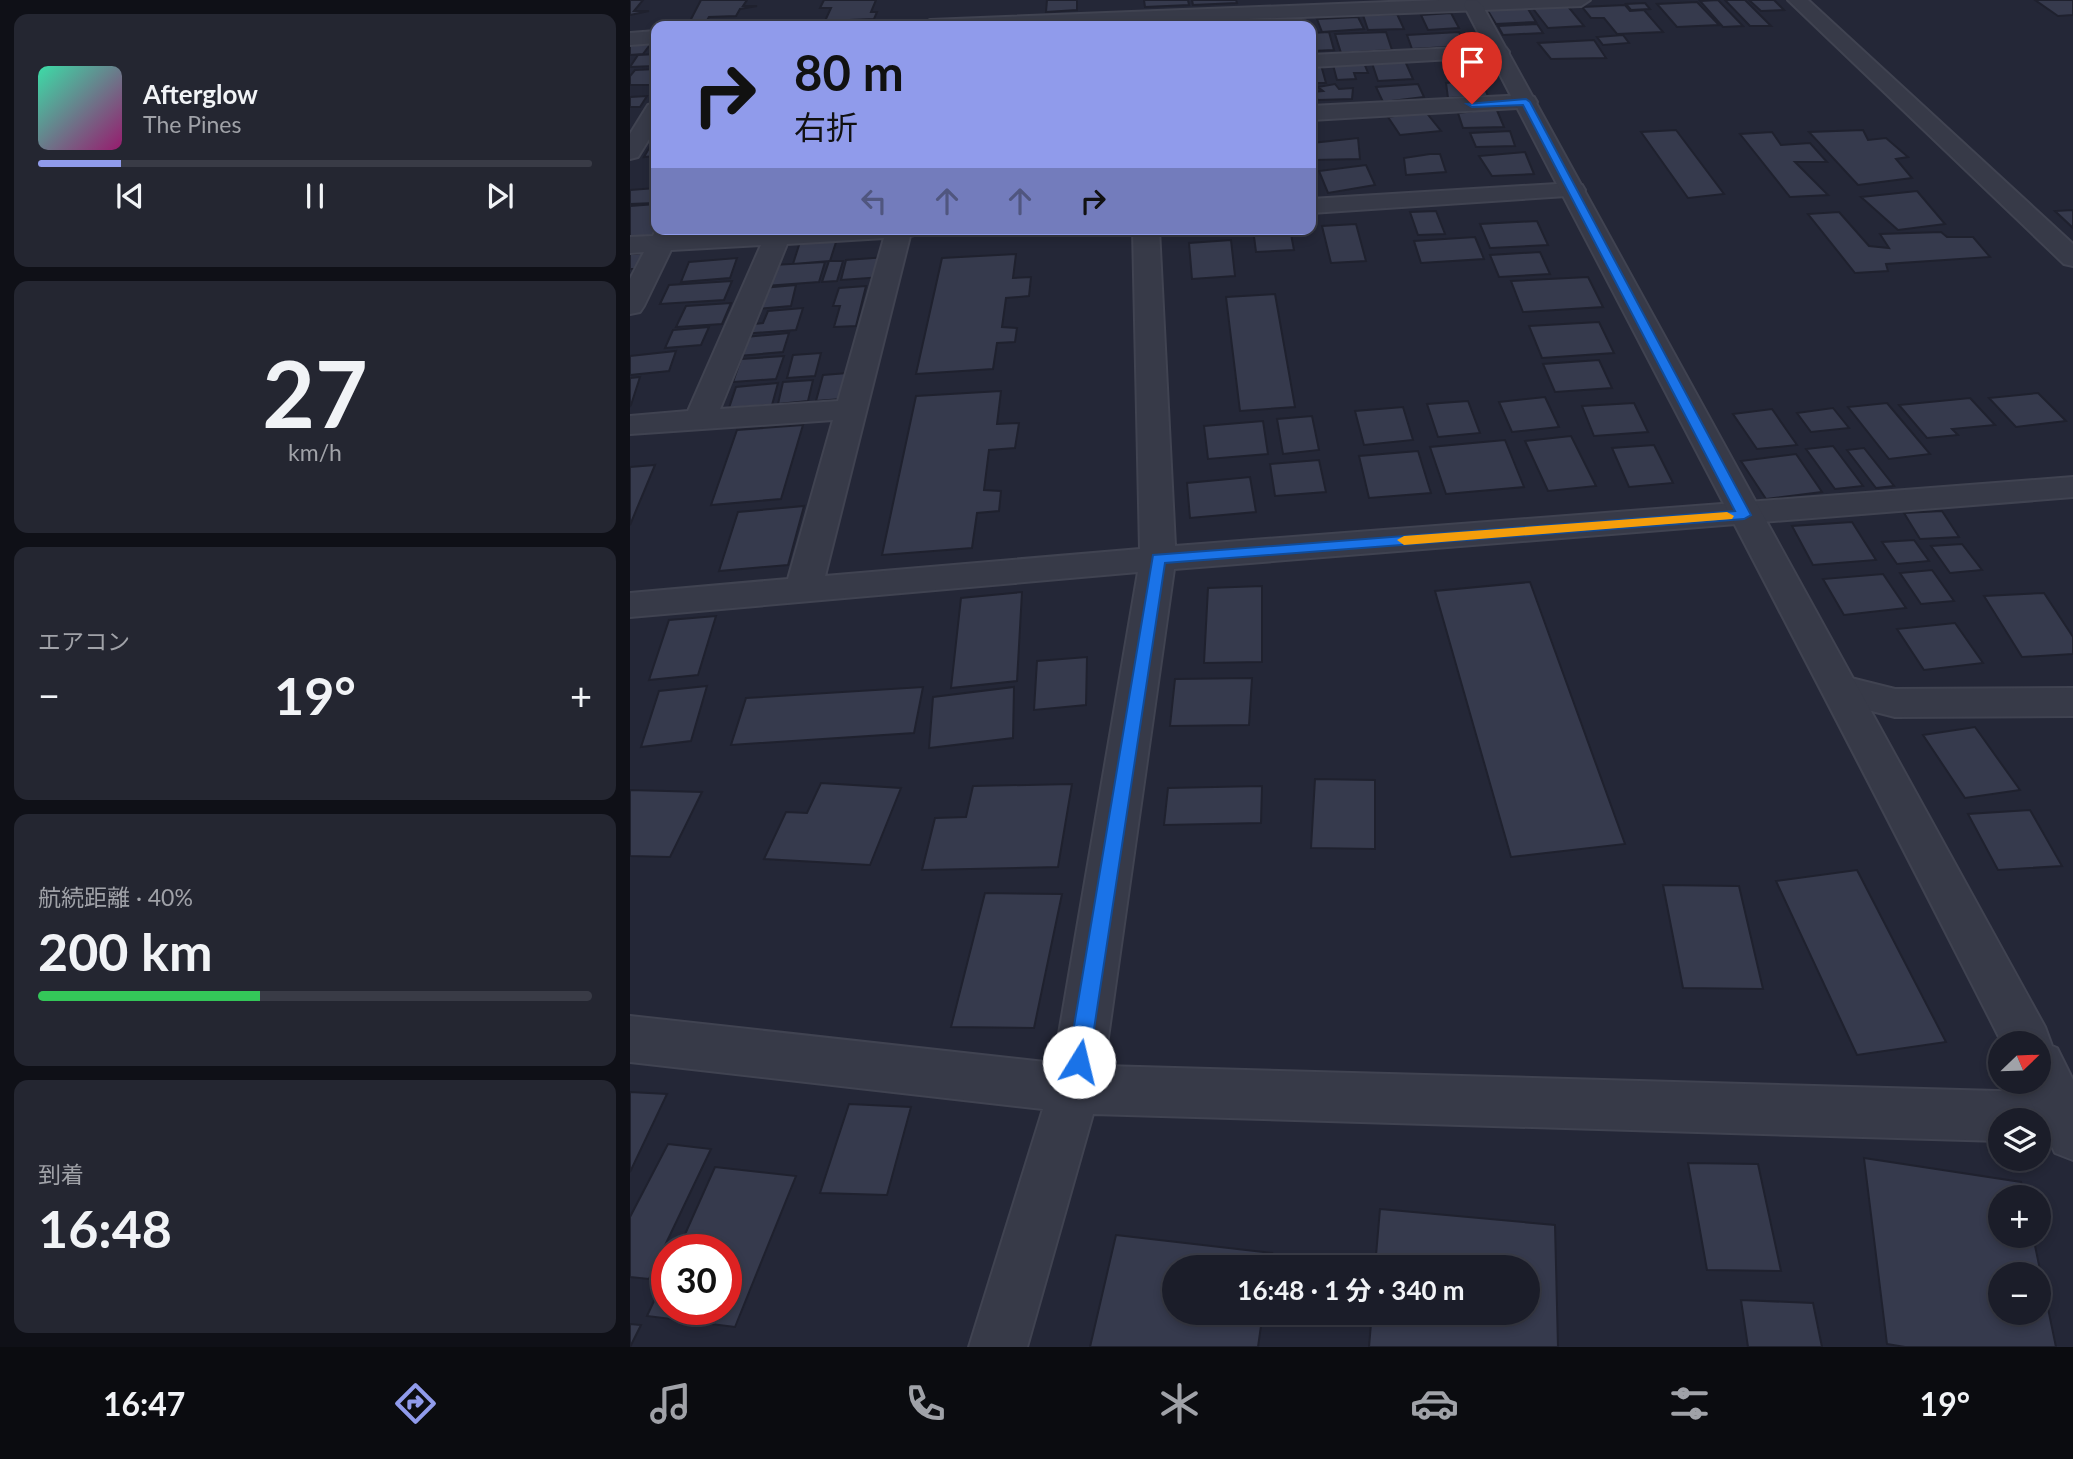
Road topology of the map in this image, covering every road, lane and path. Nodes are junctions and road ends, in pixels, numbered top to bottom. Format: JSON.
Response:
{"nodes":[{"id":1,"x":1581,"y":0,"type":"edge"},
{"id":2,"x":1797,"y":0,"type":"edge"},
{"id":3,"x":1472,"y":2,"type":"edge"},
{"id":4,"x":1107,"y":10,"type":"edge"},
{"id":5,"x":1038,"y":21,"type":"edge"},
{"id":6,"x":1134,"y":21,"type":"edge"},
{"id":7,"x":1153,"y":21,"type":"edge"},
{"id":8,"x":651,"y":37,"type":"edge"},
{"id":9,"x":630,"y":39,"type":"edge"},
{"id":10,"x":1499,"y":52,"type":"junction"},
{"id":11,"x":1316,"y":61,"type":"edge"},
{"id":12,"x":1526,"y":102,"type":"junction"},
{"id":13,"x":1316,"y":113,"type":"edge"},
{"id":14,"x":651,"y":118,"type":"edge"},
{"id":15,"x":630,"y":152,"type":"edge"},
{"id":16,"x":1573,"y":190,"type":"junction"},
{"id":17,"x":1316,"y":206,"type":"edge"},
{"id":18,"x":797,"y":235,"type":"edge"},
{"id":19,"x":898,"y":235,"type":"edge"},
{"id":20,"x":1146,"y":235,"type":"edge"},
{"id":21,"x":665,"y":236,"type":"edge"},
{"id":22,"x":777,"y":236,"type":"junction"},
{"id":23,"x":630,"y":245,"type":"edge"},
{"id":24,"x":2073,"y":258,"type":"edge"},
{"id":25,"x":630,"y":306,"type":"edge"},
{"id":26,"x":852,"y":409,"type":"junction"},
{"id":27,"x":699,"y":420,"type":"junction"},
{"id":28,"x":630,"y":425,"type":"edge"},
{"id":29,"x":2073,"y":487,"type":"edge"},
{"id":30,"x":1744,"y":515,"type":"junction"},
{"id":31,"x":1158,"y":559,"type":"junction"},
{"id":32,"x":803,"y":590,"type":"junction"},
{"id":33,"x":630,"y":605,"type":"edge"},
{"id":34,"x":1843,"y":690,"type":"junction"},
{"id":35,"x":2073,"y":702,"type":"edge"},
{"id":36,"x":2022,"y":1031,"type":"edge"},
{"id":37,"x":630,"y":1039,"type":"edge"},
{"id":38,"x":2051,"y":1088,"type":"edge"},
{"id":39,"x":1074,"y":1089,"type":"junction"},
{"id":40,"x":2070,"y":1126,"type":"edge"},
{"id":41,"x":998,"y":1347,"type":"edge"}],
"edges":[{"from":1,"to":3,"type":"street"},
{"from":2,"to":24,"type":"street"},
{"from":3,"to":7,"type":"street"},
{"from":3,"to":10,"type":"street"},
{"from":4,"to":5,"type":"street"},
{"from":4,"to":6,"type":"street"},
{"from":8,"to":9,"type":"street"},
{"from":10,"to":11,"type":"street"},
{"from":10,"to":12,"type":"street"},
{"from":12,"to":13,"type":"street"},
{"from":12,"to":16,"type":"street"},
{"from":14,"to":15,"type":"street"},
{"from":16,"to":17,"type":"street"},
{"from":16,"to":30,"type":"street"},
{"from":18,"to":22,"type":"street"},
{"from":19,"to":26,"type":"street"},
{"from":20,"to":31,"type":"street"},
{"from":21,"to":22,"type":"street"},
{"from":21,"to":23,"type":"street"},
{"from":21,"to":25,"type":"street"},
{"from":22,"to":27,"type":"street"},
{"from":26,"to":27,"type":"street"},
{"from":26,"to":32,"type":"street"},
{"from":27,"to":28,"type":"street"},
{"from":29,"to":30,"type":"street"},
{"from":30,"to":31,"type":"street"},
{"from":30,"to":34,"type":"street"},
{"from":31,"to":32,"type":"street"},
{"from":31,"to":39,"type":"street"},
{"from":32,"to":33,"type":"street"},
{"from":34,"to":35,"type":"street"},
{"from":34,"to":36,"type":"street"},
{"from":37,"to":39,"type":"street"},
{"from":38,"to":40,"type":"street"},
{"from":39,"to":40,"type":"street"},
{"from":39,"to":41,"type":"street"}]}
